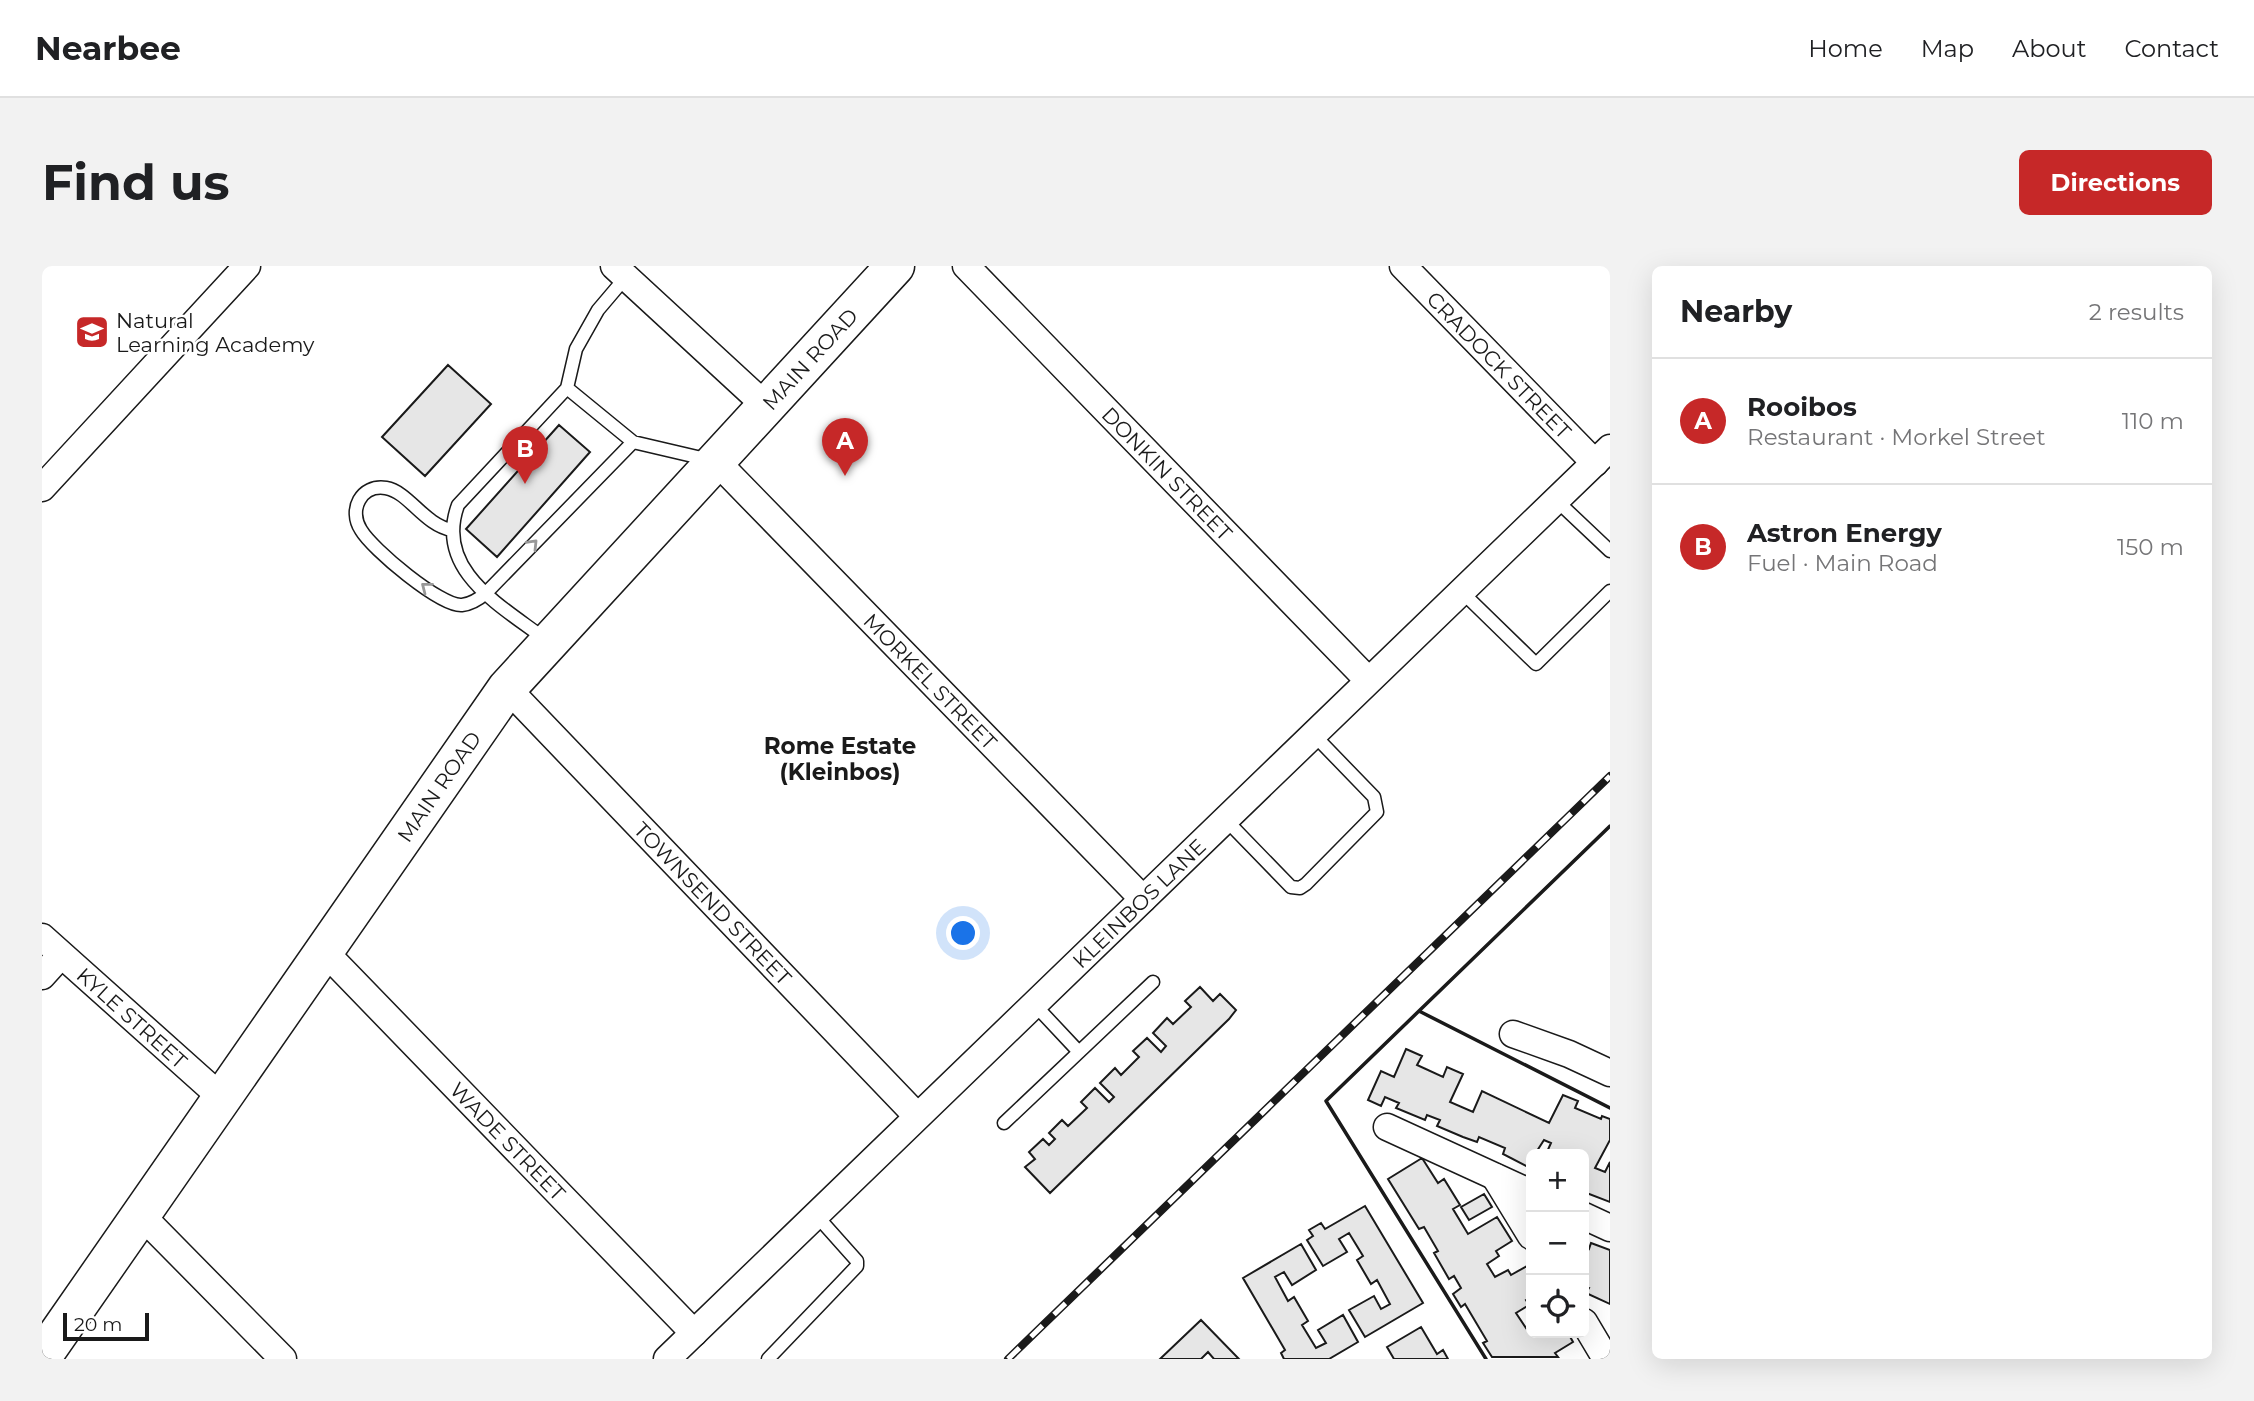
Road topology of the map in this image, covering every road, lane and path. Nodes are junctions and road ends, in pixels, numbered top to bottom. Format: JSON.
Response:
{"nodes":[{"id":1,"x":247,"y":266,"type":"edge"},
{"id":2,"x":895,"y":266,"type":"edge"},
{"id":3,"x":966,"y":266,"type":"edge"},
{"id":4,"x":1403,"y":266,"type":"edge"},
{"id":5,"x":620,"y":272,"type":"edge"},
{"id":6,"x":567,"y":388,"type":"junction"},
{"id":7,"x":767,"y":407,"type":"junction"},
{"id":8,"x":633,"y":442,"type":"junction"},
{"id":9,"x":1602,"y":455,"type":"edge"},
{"id":10,"x":718,"y":462,"type":"junction"},
{"id":11,"x":42,"y":488,"type":"edge"},
{"id":12,"x":1556,"y":500,"type":"junction"},
{"id":13,"x":452,"y":530,"type":"junction"},
{"id":14,"x":1610,"y":551,"type":"edge"},
{"id":15,"x":1461,"y":591,"type":"junction"},
{"id":16,"x":1610,"y":591,"type":"edge"},
{"id":17,"x":486,"y":593,"type":"junction"},
{"id":18,"x":549,"y":643,"type":"junction"},
{"id":19,"x":1368,"y":680,"type":"junction"},
{"id":20,"x":508,"y":688,"type":"junction"},
{"id":21,"x":1313,"y":734,"type":"junction"},
{"id":22,"x":1225,"y":819,"type":"junction"},
{"id":23,"x":1143,"y":899,"type":"junction"},
{"id":24,"x":52,"y":946,"type":"edge"},
{"id":25,"x":323,"y":950,"type":"junction"},
{"id":26,"x":42,"y":976,"type":"edge"},
{"id":27,"x":1153,"y":982,"type":"dead end"},
{"id":28,"x":1034,"y":1004,"type":"junction"},
{"id":29,"x":1513,"y":1034,"type":"dead end"},
{"id":30,"x":1079,"y":1052,"type":"junction"},
{"id":31,"x":1610,"y":1073,"type":"edge"},
{"id":32,"x":222,"y":1098,"type":"junction"},
{"id":33,"x":918,"y":1116,"type":"junction"},
{"id":34,"x":1004,"y":1123,"type":"dead end"},
{"id":35,"x":1387,"y":1127,"type":"dead end"},
{"id":36,"x":1495,"y":1177,"type":"junction"},
{"id":37,"x":1526,"y":1191,"type":"edge"},
{"id":38,"x":140,"y":1214,"type":"junction"},
{"id":39,"x":816,"y":1215,"type":"junction"},
{"id":40,"x":1589,"y":1218,"type":"edge"},
{"id":41,"x":1526,"y":1228,"type":"edge"},
{"id":42,"x":1610,"y":1228,"type":"edge"},
{"id":43,"x":1589,"y":1330,"type":"edge"},
{"id":44,"x":694,"y":1334,"type":"junction"},
{"id":45,"x":42,"y":1357,"type":"edge"},
{"id":46,"x":283,"y":1359,"type":"edge"},
{"id":47,"x":667,"y":1359,"type":"edge"},
{"id":48,"x":768,"y":1359,"type":"edge"},
{"id":49,"x":1606,"y":1359,"type":"edge"}],
"edges":[{"from":1,"to":11,"type":"street"},
{"from":2,"to":7,"type":"main road","name":"MAIN ROAD"},
{"from":3,"to":19,"type":"street","name":"DONKIN STREET"},
{"from":4,"to":9,"type":"street","name":"CRADOCK STREET"},
{"from":5,"to":6,"type":"lane"},
{"from":5,"to":7,"type":"street"},
{"from":6,"to":8,"type":"lane"},
{"from":6,"to":13,"type":"lane"},
{"from":7,"to":10,"type":"main road","name":"MAIN ROAD"},
{"from":8,"to":10,"type":"lane"},
{"from":17,"to":8,"type":"lane","one_way":true},
{"from":9,"to":12,"type":"street","name":"KLEINBOS LANE"},
{"from":10,"to":18,"type":"main road","name":"MAIN ROAD"},
{"from":10,"to":23,"type":"street","name":"MORKEL STREET"},
{"from":12,"to":14,"type":"lane"},
{"from":12,"to":15,"type":"street","name":"KLEINBOS LANE"},
{"from":13,"to":17,"type":"lane"},
{"from":17,"to":13,"type":"lane","one_way":true},
{"from":15,"to":16,"type":"lane"},
{"from":15,"to":19,"type":"street","name":"KLEINBOS LANE"},
{"from":17,"to":18,"type":"lane"},
{"from":18,"to":20,"type":"main road","name":"MAIN ROAD"},
{"from":19,"to":21,"type":"street","name":"KLEINBOS LANE"},
{"from":20,"to":25,"type":"main road","name":"MAIN ROAD"},
{"from":20,"to":33,"type":"street","name":"TOWNSEND STREET"},
{"from":21,"to":22,"type":"street","name":"KLEINBOS LANE"},
{"from":21,"to":22,"type":"lane"},
{"from":22,"to":23,"type":"street","name":"KLEINBOS LANE"},
{"from":23,"to":28,"type":"street","name":"KLEINBOS LANE"},
{"from":24,"to":26,"type":"street"},
{"from":24,"to":32,"type":"street","name":"KYLE STREET"},
{"from":25,"to":32,"type":"main road","name":"MAIN ROAD"},
{"from":25,"to":44,"type":"street","name":"WADE STREET"},
{"from":27,"to":30,"type":"lane"},
{"from":28,"to":30,"type":"lane"},
{"from":28,"to":33,"type":"street","name":"KLEINBOS LANE"},
{"from":29,"to":31,"type":"street"},
{"from":30,"to":34,"type":"lane"},
{"from":32,"to":38,"type":"main road","name":"MAIN ROAD"},
{"from":33,"to":39,"type":"street","name":"KLEINBOS LANE"},
{"from":35,"to":36,"type":"street"},
{"from":36,"to":37,"type":"street"},
{"from":36,"to":41,"type":"street"},
{"from":38,"to":45,"type":"main road","name":"MAIN ROAD"},
{"from":38,"to":46,"type":"street"},
{"from":39,"to":44,"type":"street","name":"KLEINBOS LANE"},
{"from":39,"to":48,"type":"lane"},
{"from":40,"to":42,"type":"street"},
{"from":43,"to":49,"type":"street"},
{"from":44,"to":47,"type":"street","name":"KLEINBOS LANE"}]}
